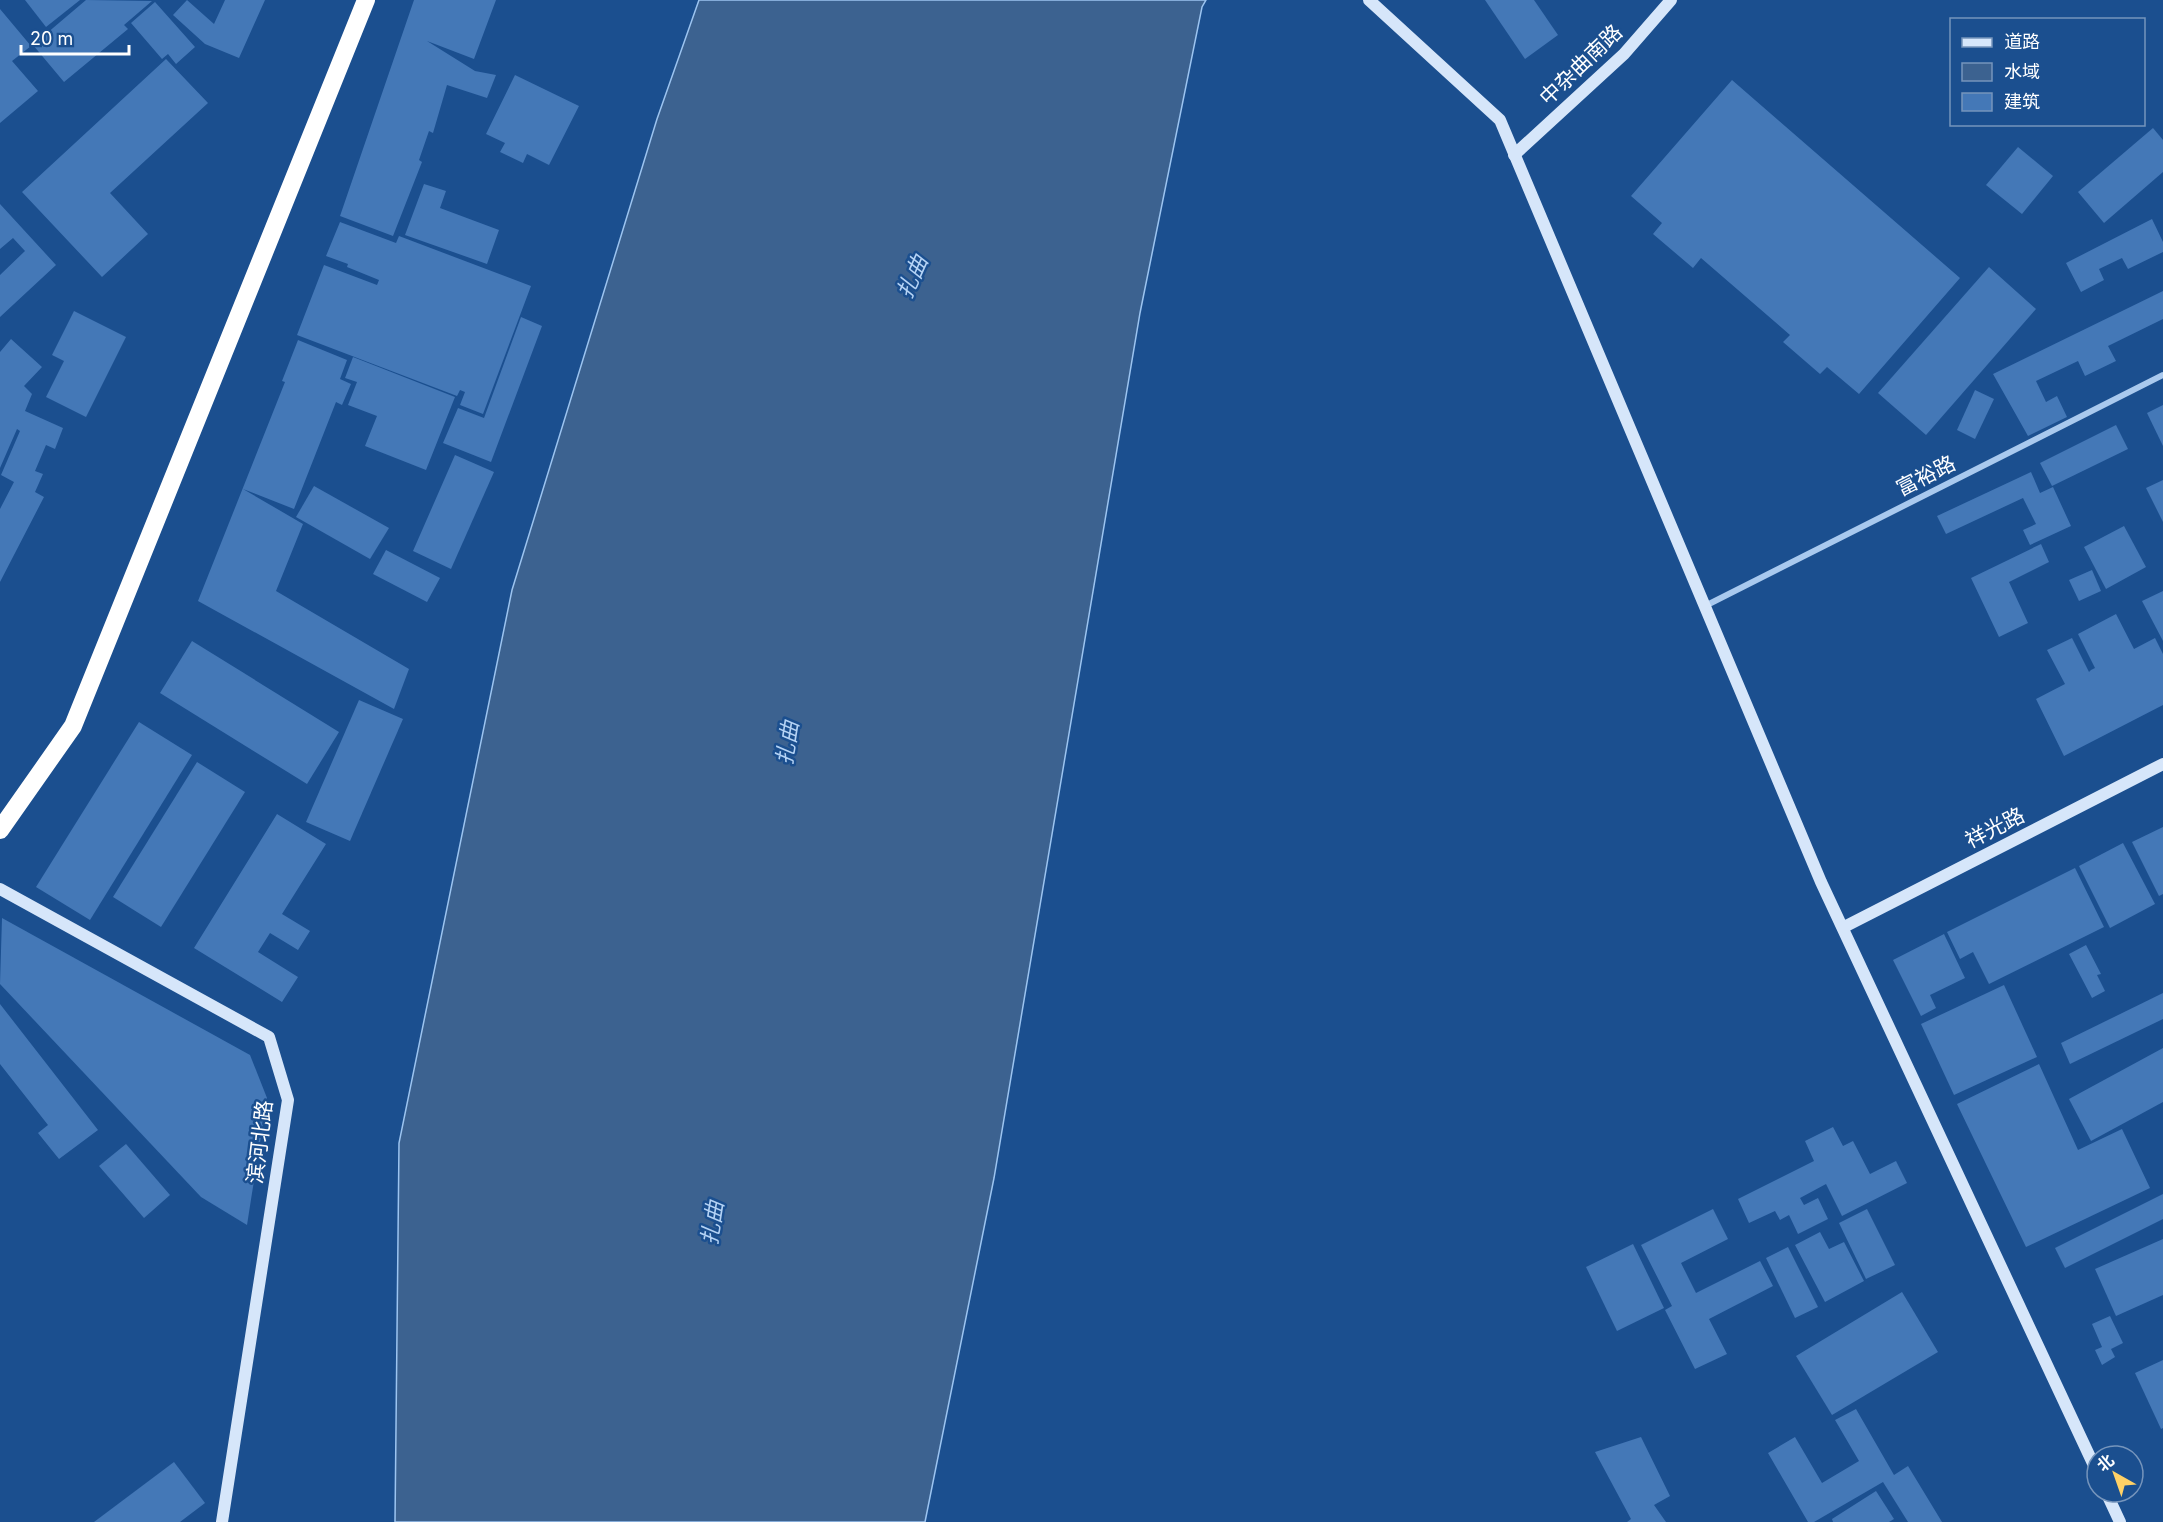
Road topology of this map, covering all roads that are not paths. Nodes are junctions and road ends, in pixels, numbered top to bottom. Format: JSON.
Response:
{"nodes":[{"id":1,"x":366,"y":0,"type":"edge"},
{"id":2,"x":1369,"y":0,"type":"edge"},
{"id":3,"x":1671,"y":0,"type":"edge"},
{"id":4,"x":1514,"y":154,"type":"junction"},
{"id":5,"x":2163,"y":375,"type":"edge"},
{"id":6,"x":1705,"y":606,"type":"junction"},
{"id":7,"x":2163,"y":764,"type":"edge"},
{"id":8,"x":0,"y":830,"type":"edge"},
{"id":9,"x":0,"y":889,"type":"edge"},
{"id":10,"x":1844,"y":927,"type":"junction"},
{"id":11,"x":2085,"y":1446,"type":"edge"},
{"id":12,"x":2112,"y":1504,"type":"edge"},
{"id":13,"x":222,"y":1522,"type":"edge"},
{"id":14,"x":2120,"y":1522,"type":"edge"}],
"edges":[{"from":1,"to":8,"type":"highway"},
{"from":2,"to":4,"type":"street"},
{"from":3,"to":4,"type":"street","name":"中杂曲南路"},
{"from":4,"to":6,"type":"street"},
{"from":5,"to":6,"type":"street","name":"富裕路"},
{"from":6,"to":10,"type":"street"},
{"from":7,"to":10,"type":"street","name":"祥光路"},
{"from":9,"to":13,"type":"street","name":"滨河北路"},
{"from":10,"to":11,"type":"street"},
{"from":12,"to":14,"type":"street"}]}
